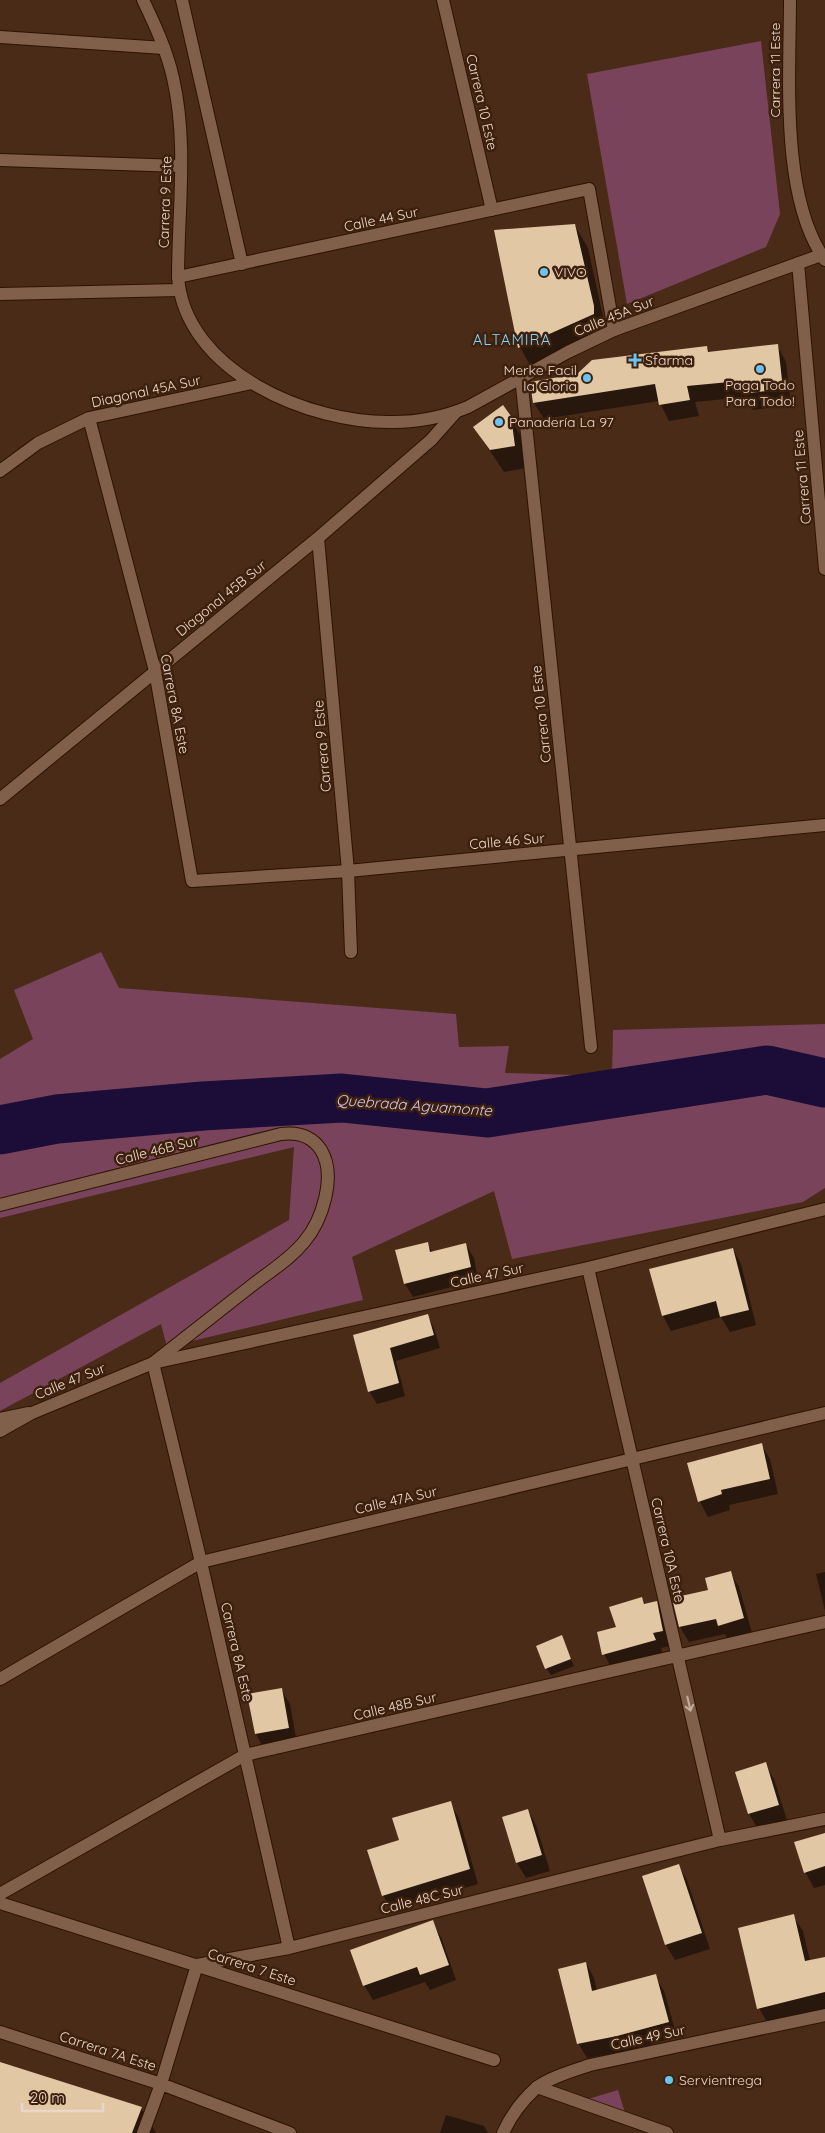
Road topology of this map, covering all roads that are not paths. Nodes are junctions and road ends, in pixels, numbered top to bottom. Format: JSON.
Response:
{"nodes":[{"id":1,"x":142,"y":0,"type":"edge"},
{"id":2,"x":182,"y":0,"type":"edge"},
{"id":3,"x":443,"y":0,"type":"edge"},
{"id":4,"x":790,"y":0,"type":"edge"},
{"id":5,"x":0,"y":37,"type":"edge"},
{"id":6,"x":164,"y":48,"type":"junction"},
{"id":7,"x":0,"y":160,"type":"edge"},
{"id":8,"x":181,"y":166,"type":"junction"},
{"id":9,"x":492,"y":210,"type":"junction"},
{"id":10,"x":823,"y":257,"type":"edge"},
{"id":11,"x":798,"y":263,"type":"junction"},
{"id":12,"x":242,"y":264,"type":"junction"},
{"id":13,"x":178,"y":284,"type":"junction"},
{"id":14,"x":0,"y":294,"type":"edge"},
{"id":15,"x":614,"y":330,"type":"junction"},
{"id":16,"x":521,"y":377,"type":"junction"},
{"id":17,"x":252,"y":383,"type":"junction"},
{"id":18,"x":455,"y":412,"type":"junction"},
{"id":19,"x":89,"y":418,"type":"junction"},
{"id":20,"x":0,"y":471,"type":"edge"},
{"id":21,"x":318,"y":538,"type":"junction"},
{"id":22,"x":825,"y":569,"type":"edge"},
{"id":23,"x":155,"y":670,"type":"junction"},
{"id":24,"x":0,"y":799,"type":"edge"},
{"id":25,"x":825,"y":824,"type":"edge"},
{"id":26,"x":571,"y":850,"type":"junction"},
{"id":27,"x":348,"y":871,"type":"junction"},
{"id":28,"x":192,"y":881,"type":"joint"},
{"id":29,"x":351,"y":952,"type":"dead end"},
{"id":30,"x":591,"y":1047,"type":"dead end"},
{"id":31,"x":319,"y":1147,"type":"joint"},
{"id":32,"x":0,"y":1205,"type":"edge"},
{"id":33,"x":825,"y":1209,"type":"edge"},
{"id":34,"x":588,"y":1268,"type":"junction"},
{"id":35,"x":153,"y":1363,"type":"junction"},
{"id":36,"x":32,"y":1413,"type":"junction"},
{"id":37,"x":825,"y":1413,"type":"edge"},
{"id":38,"x":0,"y":1419,"type":"edge"},
{"id":39,"x":0,"y":1431,"type":"edge"},
{"id":40,"x":632,"y":1459,"type":"junction"},
{"id":41,"x":201,"y":1562,"type":"junction"},
{"id":42,"x":825,"y":1622,"type":"edge"},
{"id":43,"x":678,"y":1657,"type":"junction"},
{"id":44,"x":0,"y":1679,"type":"edge"},
{"id":45,"x":245,"y":1756,"type":"junction"},
{"id":46,"x":825,"y":1819,"type":"edge"},
{"id":47,"x":720,"y":1840,"type":"junction"},
{"id":48,"x":0,"y":1894,"type":"edge"},
{"id":49,"x":0,"y":1902,"type":"edge"},
{"id":50,"x":289,"y":1948,"type":"junction"},
{"id":51,"x":197,"y":1965,"type":"junction"},
{"id":52,"x":825,"y":2015,"type":"edge"},
{"id":53,"x":0,"y":2032,"type":"edge"},
{"id":54,"x":494,"y":2060,"type":"dead end"},
{"id":55,"x":161,"y":2084,"type":"junction"},
{"id":56,"x":537,"y":2088,"type":"junction"},
{"id":57,"x":143,"y":2133,"type":"edge"},
{"id":58,"x":290,"y":2133,"type":"edge"},
{"id":59,"x":504,"y":2133,"type":"edge"},
{"id":60,"x":667,"y":2133,"type":"edge"}],
"edges":[{"from":1,"to":6,"type":"street","name":"Carrera 9 Este"},
{"from":2,"to":12,"type":"street"},
{"from":3,"to":9,"type":"street","name":"Carrera 10 Este"},
{"from":4,"to":10,"type":"street","name":"Carrera 11 Este"},
{"from":5,"to":6,"type":"street"},
{"from":6,"to":8,"type":"street","name":"Carrera 9 Este"},
{"from":7,"to":8,"type":"street"},
{"from":8,"to":13,"type":"street","name":"Carrera 9 Este"},
{"from":9,"to":12,"type":"street","name":"Calle 44 Sur"},
{"from":9,"to":15,"type":"street","name":"Calle 44 Sur"},
{"from":10,"to":11,"type":"street","name":"Calle 45A Sur"},
{"from":11,"to":15,"type":"street","name":"Calle 45A Sur"},
{"from":11,"to":22,"type":"street","name":"Carrera 11 Este"},
{"from":12,"to":13,"type":"street","name":"Calle 44 Sur"},
{"from":13,"to":14,"type":"street","name":"Calle 44 Sur"},
{"from":13,"to":17,"type":"street","name":"Carrera 9 Este"},
{"from":15,"to":16,"type":"street","name":"Calle 45A Sur"},
{"from":16,"to":18,"type":"street","name":"Calle 45A Sur"},
{"from":16,"to":26,"type":"street","name":"Carrera 10 Este"},
{"from":17,"to":18,"type":"street","name":"Calle 45A Sur"},
{"from":17,"to":19,"type":"street","name":"Diagonal 45A Sur"},
{"from":18,"to":21,"type":"street","name":"Diagonal 45B Sur"},
{"from":19,"to":20,"type":"street","name":"Diagonal 45A Sur"},
{"from":19,"to":23,"type":"street","name":"Carrera 8A Este"},
{"from":21,"to":23,"type":"street","name":"Diagonal 45B Sur"},
{"from":21,"to":27,"type":"street","name":"Carrera 9 Este"},
{"from":23,"to":24,"type":"street","name":"Diagonal 45B Sur"},
{"from":23,"to":28,"type":"street","name":"Carrera 8A Este"},
{"from":25,"to":26,"type":"street","name":"Calle 46 Sur"},
{"from":26,"to":27,"type":"street","name":"Calle 46 Sur"},
{"from":26,"to":30,"type":"street","name":"Carrera 10 Este"},
{"from":27,"to":28,"type":"street","name":"Calle 46 Sur"},
{"from":27,"to":29,"type":"street","name":"Carrera 9 Este"},
{"from":31,"to":32,"type":"street","name":"Calle 46B Sur"},
{"from":31,"to":35,"type":"street","name":"Calle 47 Sur"},
{"from":33,"to":34,"type":"street","name":"Calle 47 Sur"},
{"from":34,"to":35,"type":"street","name":"Calle 47 Sur"},
{"from":34,"to":40,"type":"street","name":"Carrera 10A Este"},
{"from":35,"to":36,"type":"street","name":"Calle 47 Sur"},
{"from":35,"to":41,"type":"street","name":"Carrera 8A Este"},
{"from":36,"to":38,"type":"street"},
{"from":36,"to":39,"type":"street","name":"Calle 47 Sur"},
{"from":37,"to":40,"type":"street","name":"Calle 47A Sur"},
{"from":40,"to":41,"type":"street","name":"Calle 47A Sur"},
{"from":40,"to":43,"type":"street","name":"Carrera 10A Este"},
{"from":41,"to":44,"type":"street","name":"Calle 47A Sur"},
{"from":41,"to":45,"type":"street","name":"Carrera 8A Este"},
{"from":42,"to":43,"type":"street","name":"Calle 48B Sur"},
{"from":43,"to":45,"type":"street","name":"Calle 48B Sur"},
{"from":43,"to":47,"type":"street","name":"Carrera 10A Este","one_way":true},
{"from":45,"to":48,"type":"street","name":"Calle 48B Sur"},
{"from":45,"to":50,"type":"street","name":"Carrera 8A Este"},
{"from":46,"to":47,"type":"street","name":"Calle 48C Sur"},
{"from":47,"to":50,"type":"street","name":"Calle 48C Sur"},
{"from":49,"to":51,"type":"street","name":"Carrera 7 Este"},
{"from":50,"to":51,"type":"street","name":"Calle 48C Sur"},
{"from":51,"to":54,"type":"street","name":"Carrera 7 Este"},
{"from":51,"to":55,"type":"street"},
{"from":52,"to":56,"type":"street","name":"Calle 49 Sur"},
{"from":53,"to":55,"type":"street","name":"Carrera 7A Este"},
{"from":55,"to":57,"type":"street"},
{"from":55,"to":58,"type":"street","name":"Carrera 7A Este"},
{"from":56,"to":59,"type":"street","name":"Calle 49 Sur"},
{"from":56,"to":60,"type":"street"}]}
